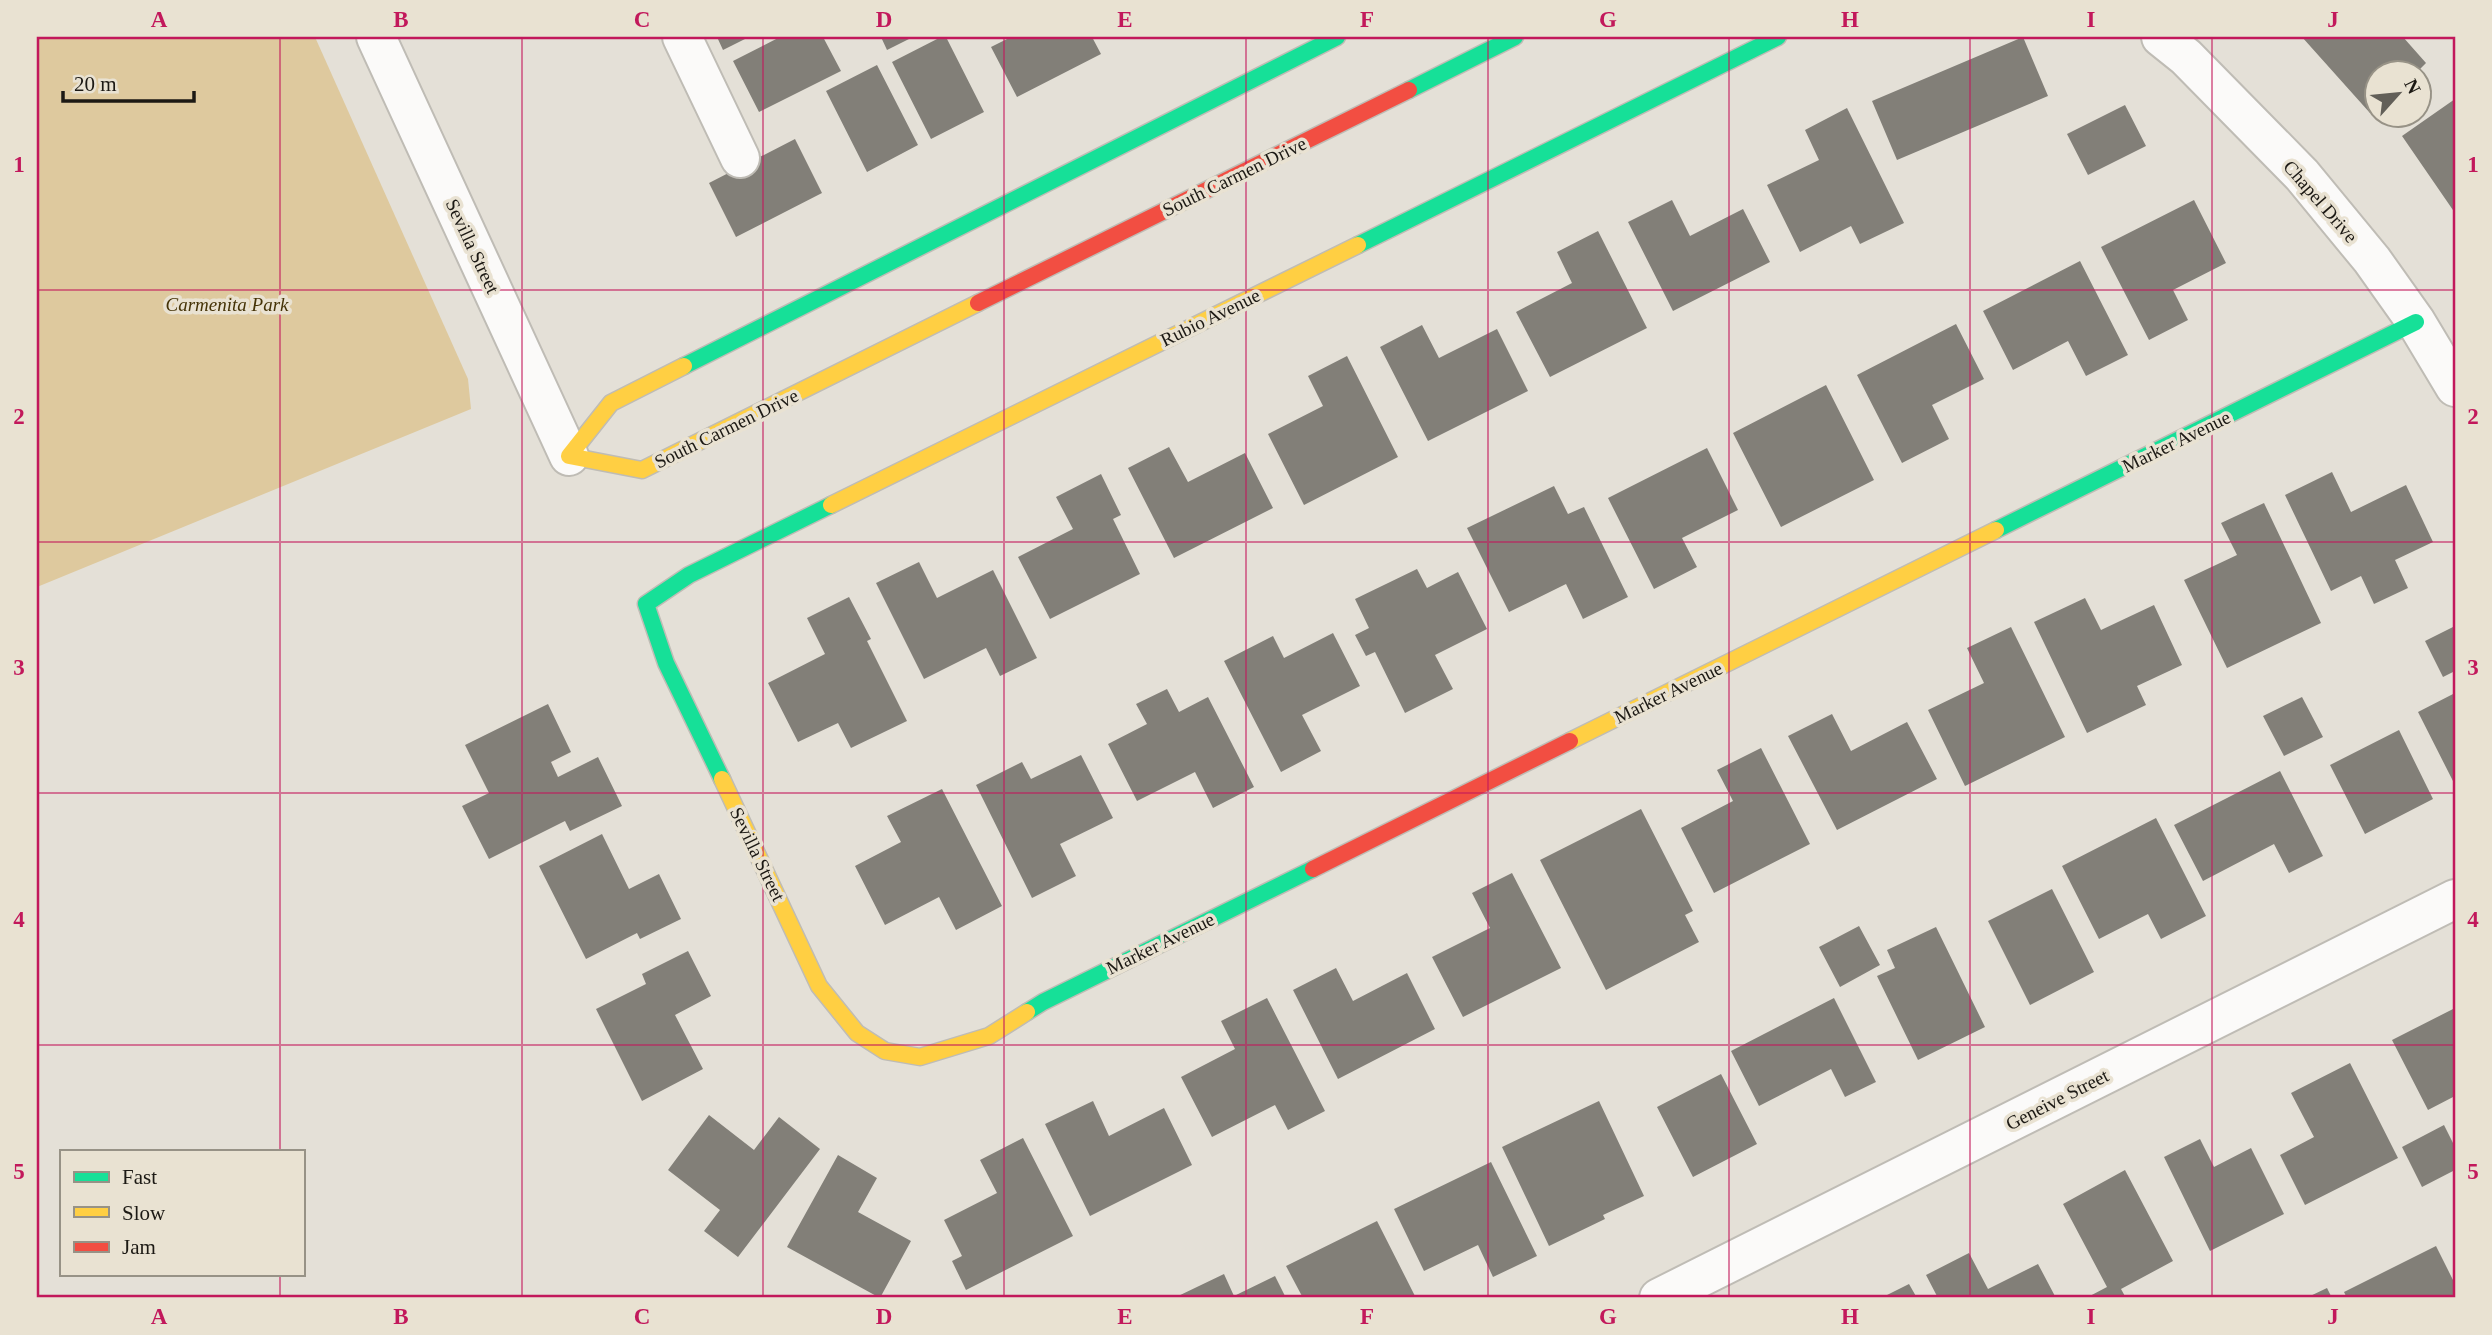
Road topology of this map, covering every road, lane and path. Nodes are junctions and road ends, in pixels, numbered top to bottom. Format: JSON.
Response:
{"nodes":[{"id":1,"x":376,"y":37,"type":"edge"},
{"id":2,"x":682,"y":37,"type":"edge"},
{"id":3,"x":1337,"y":37,"type":"edge"},
{"id":4,"x":1515,"y":37,"type":"edge"},
{"id":5,"x":1778,"y":37,"type":"edge"},
{"id":6,"x":2161,"y":37,"type":"edge"},
{"id":7,"x":740,"y":158,"type":"dead end"},
{"id":8,"x":2416,"y":322,"type":"junction"},
{"id":9,"x":2455,"y":387,"type":"edge"},
{"id":10,"x":569,"y":456,"type":"junction"},
{"id":11,"x":646,"y":604,"type":"joint"},
{"id":12,"x":2455,"y":899,"type":"edge"},
{"id":13,"x":920,"y":1057,"type":"joint"},
{"id":14,"x":1659,"y":1298,"type":"edge"}],
"edges":[{"from":1,"to":10,"type":"street","name":"Sevilla Street"},
{"from":2,"to":7,"type":"street"},
{"from":3,"to":10,"type":"street"},
{"from":4,"to":10,"type":"street","name":"South Carmen Drive"},
{"from":5,"to":11,"type":"street","name":"Rubio Avenue"},
{"from":6,"to":8,"type":"street","name":"Chapel Drive"},
{"from":8,"to":9,"type":"street","name":"Chapel Drive"},
{"from":8,"to":13,"type":"street","name":"Marker Avenue"},
{"from":11,"to":13,"type":"street","name":"Sevilla Street"},
{"from":12,"to":14,"type":"street","name":"Geneive Street"}]}
